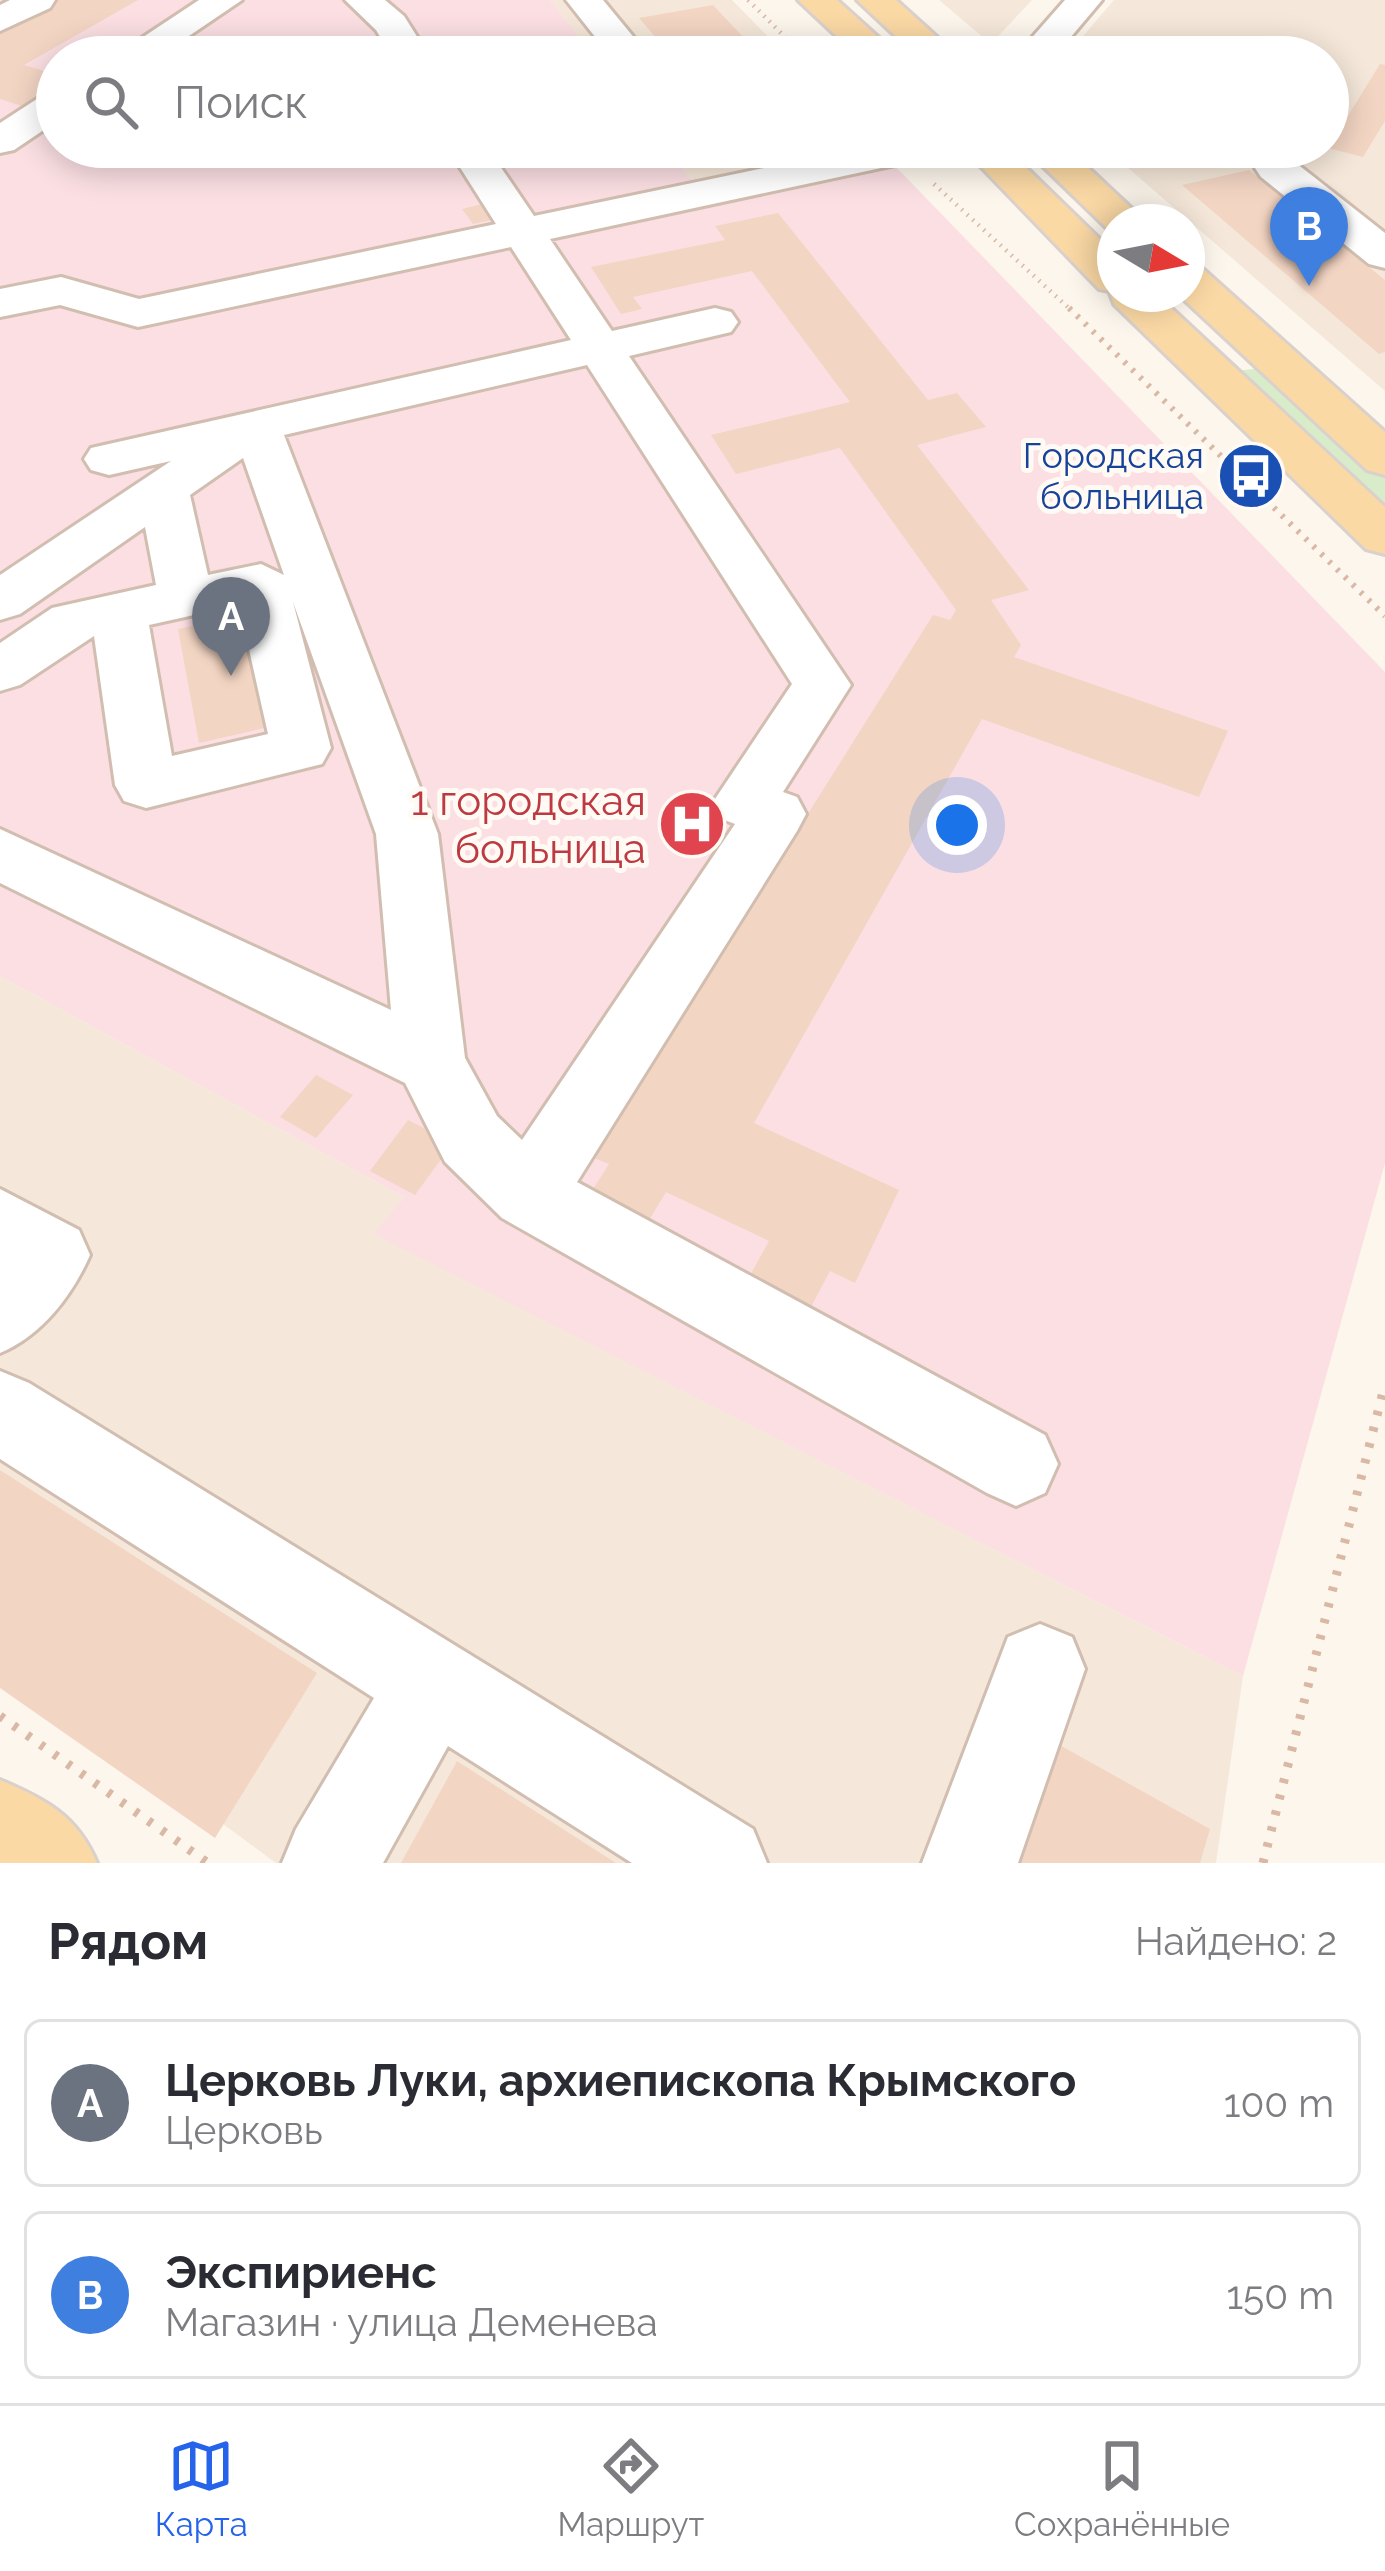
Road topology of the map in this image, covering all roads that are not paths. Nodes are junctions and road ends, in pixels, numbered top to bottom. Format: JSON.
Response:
{"nodes":[{"id":1,"x":37,"y":0,"type":"edge"},
{"id":2,"x":224,"y":0,"type":"edge"},
{"id":3,"x":363,"y":0,"type":"edge"},
{"id":4,"x":584,"y":0,"type":"edge"},
{"id":5,"x":816,"y":0,"type":"edge"},
{"id":6,"x":875,"y":0,"type":"edge"},
{"id":7,"x":1084,"y":0,"type":"edge"},
{"id":8,"x":0,"y":20,"type":"edge"},
{"id":9,"x":166,"y":36,"type":"edge"},
{"id":10,"x":398,"y":36,"type":"edge"},
{"id":11,"x":614,"y":36,"type":"edge"},
{"id":12,"x":857,"y":36,"type":"edge"},
{"id":13,"x":916,"y":36,"type":"edge"},
{"id":14,"x":1052,"y":36,"type":"edge"},
{"id":15,"x":36,"y":117,"type":"edge"},
{"id":16,"x":0,"y":141,"type":"edge"},
{"id":17,"x":480,"y":168,"type":"edge"},
{"id":18,"x":722,"y":168,"type":"edge"},
{"id":19,"x":827,"y":168,"type":"edge"},
{"id":20,"x":1003,"y":168,"type":"edge"},
{"id":21,"x":1065,"y":168,"type":"edge"},
{"id":22,"x":1276,"y":168,"type":"dead end"},
{"id":23,"x":738,"y":187,"type":"junction"},
{"id":24,"x":1105,"y":204,"type":"edge"},
{"id":25,"x":521,"y":233,"type":"junction"},
{"id":26,"x":1385,"y":255,"type":"edge"},
{"id":27,"x":1097,"y":261,"type":"edge"},
{"id":28,"x":1205,"y":294,"type":"edge"},
{"id":29,"x":0,"y":302,"type":"edge"},
{"id":30,"x":1148,"y":312,"type":"edge"},
{"id":31,"x":715,"y":322,"type":"dead end"},
{"id":32,"x":1261,"y":344,"type":"junction"},
{"id":33,"x":598,"y":348,"type":"junction"},
{"id":34,"x":1200,"y":363,"type":"junction"},
{"id":35,"x":256,"y":426,"type":"junction"},
{"id":36,"x":1385,"y":458,"type":"edge"},
{"id":37,"x":109,"y":459,"type":"dead end"},
{"id":38,"x":163,"y":489,"type":"junction"},
{"id":39,"x":1385,"y":537,"type":"edge"},
{"id":40,"x":185,"y":598,"type":"junction"},
{"id":41,"x":0,"y":601,"type":"edge"},
{"id":42,"x":118,"y":613,"type":"junction"},
{"id":43,"x":0,"y":671,"type":"edge"},
{"id":44,"x":0,"y":854,"type":"edge"},
{"id":45,"x":430,"y":1062,"type":"junction"},
{"id":46,"x":528,"y":1195,"type":"junction"},
{"id":47,"x":0,"y":1224,"type":"edge"},
{"id":48,"x":0,"y":1316,"type":"edge"},
{"id":49,"x":0,"y":1412,"type":"edge"},
{"id":50,"x":1016,"y":1465,"type":"dead end"},
{"id":51,"x":1040,"y":1669,"type":"dead end"},
{"id":52,"x":434,"y":1684,"type":"junction"},
{"id":53,"x":0,"y":1828,"type":"edge"},
{"id":54,"x":49,"y":1863,"type":"edge"},
{"id":55,"x":330,"y":1863,"type":"edge"},
{"id":56,"x":719,"y":1863,"type":"edge"},
{"id":57,"x":970,"y":1863,"type":"edge"}],
"edges":[{"from":1,"to":8,"type":"street"},
{"from":2,"to":9,"type":"street"},
{"from":3,"to":10,"type":"street"},
{"from":4,"to":11,"type":"street"},
{"from":5,"to":12,"type":"main road"},
{"from":6,"to":13,"type":"main road"},
{"from":7,"to":14,"type":"street"},
{"from":15,"to":16,"type":"street"},
{"from":17,"to":25,"type":"street"},
{"from":18,"to":23,"type":"street"},
{"from":19,"to":23,"type":"street"},
{"from":20,"to":27,"type":"main road"},
{"from":21,"to":24,"type":"main road"},
{"from":22,"to":26,"type":"street"},
{"from":23,"to":25,"type":"street"},
{"from":25,"to":29,"type":"street"},
{"from":25,"to":33,"type":"street"},
{"from":28,"to":32,"type":"main road"},
{"from":30,"to":34,"type":"main road"},
{"from":31,"to":33,"type":"street"},
{"from":32,"to":34,"type":"main road"},
{"from":32,"to":36,"type":"main road"},
{"from":33,"to":35,"type":"street"},
{"from":33,"to":46,"type":"street"},
{"from":34,"to":39,"type":"main road"},
{"from":35,"to":37,"type":"street"},
{"from":35,"to":38,"type":"street"},
{"from":35,"to":45,"type":"street"},
{"from":38,"to":40,"type":"street"},
{"from":38,"to":41,"type":"street"},
{"from":40,"to":42,"type":"street"},
{"from":40,"to":42,"type":"street"},
{"from":42,"to":43,"type":"street"},
{"from":44,"to":45,"type":"street"},
{"from":45,"to":46,"type":"street"},
{"from":46,"to":50,"type":"street"},
{"from":47,"to":48,"type":"street"},
{"from":49,"to":52,"type":"street"},
{"from":51,"to":57,"type":"street"},
{"from":52,"to":55,"type":"street"},
{"from":52,"to":56,"type":"street"},
{"from":53,"to":54,"type":"main road"}]}
